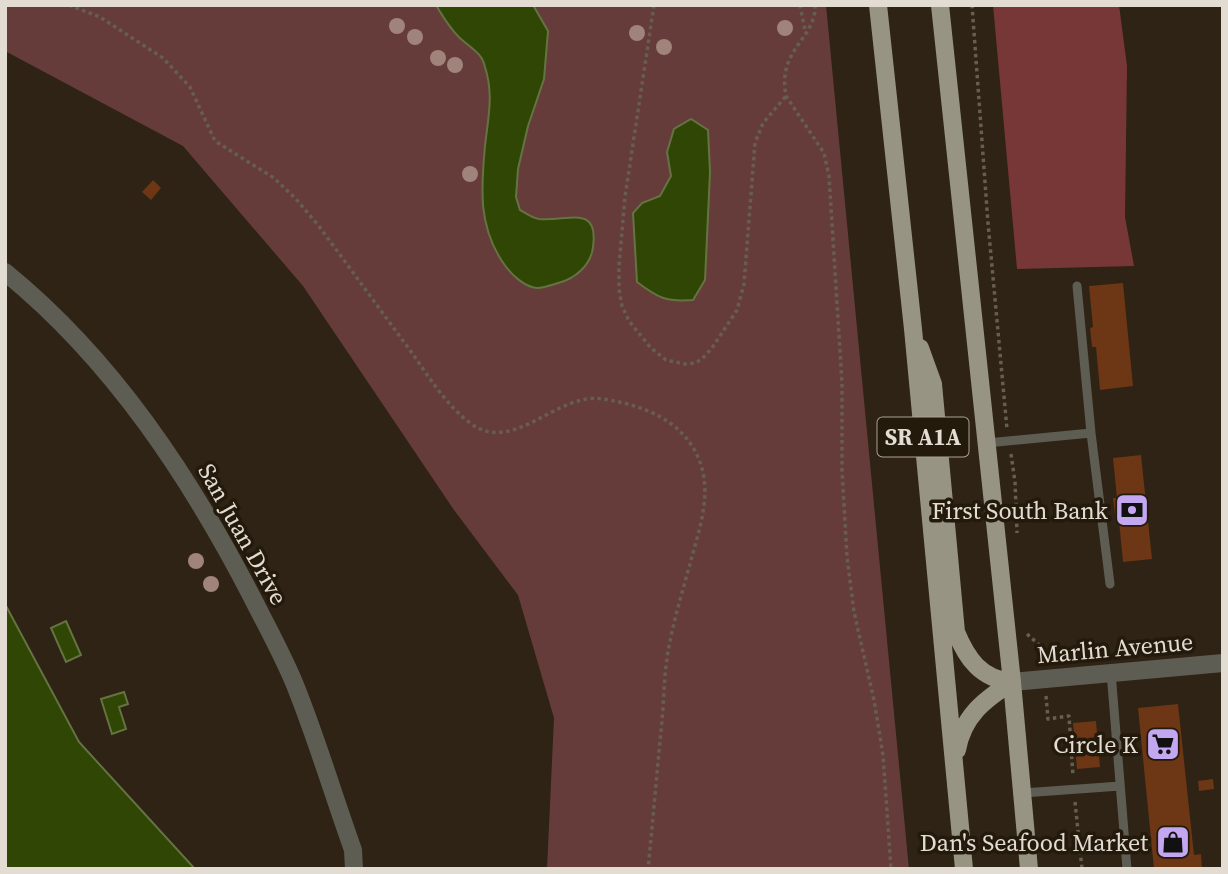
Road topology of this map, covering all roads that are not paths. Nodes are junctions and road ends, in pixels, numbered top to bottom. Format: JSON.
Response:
{"nodes":[{"id":1,"x":878,"y":5,"type":"edge"},
{"id":2,"x":940,"y":5,"type":"edge"},
{"id":3,"x":5,"y":272,"type":"edge"},
{"id":4,"x":1077,"y":286,"type":"dead end"},
{"id":5,"x":913,"y":329,"type":"junction"},
{"id":6,"x":1091,"y":433,"type":"junction"},
{"id":7,"x":987,"y":443,"type":"junction"},
{"id":8,"x":1110,"y":584,"type":"dead end"},
{"id":9,"x":1223,"y":663,"type":"edge"},
{"id":10,"x":1111,"y":672,"type":"junction"},
{"id":11,"x":1012,"y":682,"type":"junction"},
{"id":12,"x":954,"y":766,"type":"junction"},
{"id":13,"x":1120,"y":786,"type":"junction"},
{"id":14,"x":1023,"y":793,"type":"junction"},
{"id":15,"x":354,"y":869,"type":"edge"},
{"id":16,"x":964,"y":869,"type":"edge"},
{"id":17,"x":1029,"y":869,"type":"edge"},
{"id":18,"x":1127,"y":869,"type":"edge"}],
"edges":[{"from":1,"to":5,"type":"main road","number":"SR A1A"},
{"from":2,"to":7,"type":"main road","number":"SR A1A"},
{"from":3,"to":15,"type":"street","name":"San Juan Drive"},
{"from":4,"to":6,"type":"lane"},
{"from":5,"to":11,"type":"main road"},
{"from":5,"to":12,"type":"main road","number":"SR A1A"},
{"from":6,"to":7,"type":"lane"},
{"from":6,"to":8,"type":"lane"},
{"from":7,"to":11,"type":"main road","number":"SR A1A"},
{"from":9,"to":10,"type":"street","name":"Marlin Avenue"},
{"from":10,"to":11,"type":"street","name":"Marlin Avenue"},
{"from":10,"to":13,"type":"lane"},
{"from":11,"to":12,"type":"main road"},
{"from":11,"to":14,"type":"main road","number":"SR A1A"},
{"from":12,"to":16,"type":"main road","number":"SR A1A"},
{"from":13,"to":14,"type":"lane"},
{"from":13,"to":18,"type":"lane"},
{"from":14,"to":17,"type":"main road","number":"SR A1A"}]}
